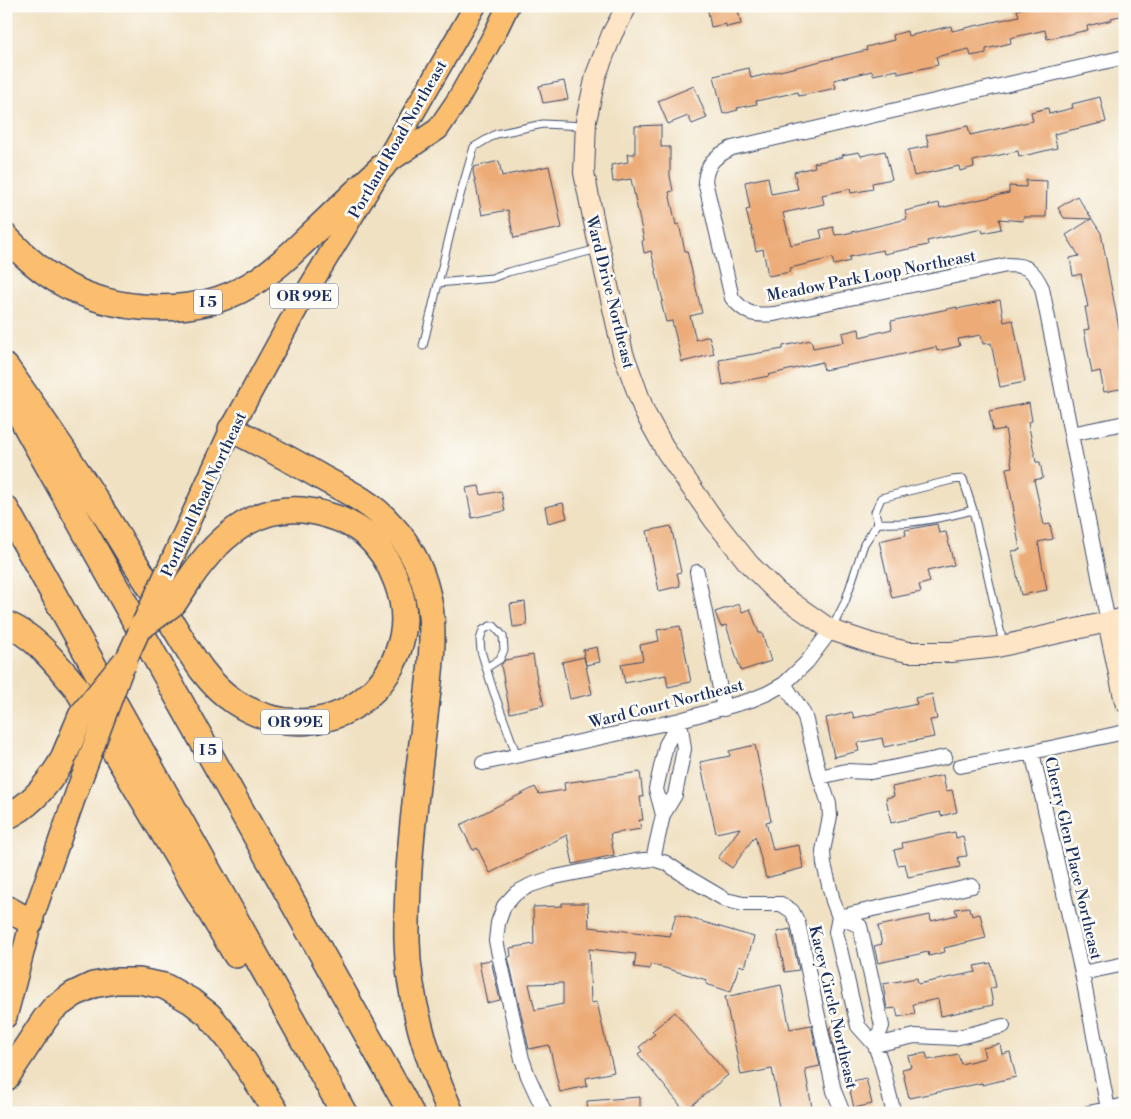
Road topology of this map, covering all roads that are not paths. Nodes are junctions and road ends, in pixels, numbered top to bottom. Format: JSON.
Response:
{"nodes":[{"id":1,"x":475,"y":6,"type":"edge"},
{"id":2,"x":508,"y":6,"type":"edge"},
{"id":3,"x":626,"y":6,"type":"edge"},
{"id":4,"x":1125,"y":57,"type":"edge"},
{"id":5,"x":586,"y":126,"type":"junction"},
{"id":6,"x":383,"y":166,"type":"junction"},
{"id":7,"x":6,"y":238,"type":"edge"},
{"id":8,"x":599,"y":249,"type":"junction"},
{"id":9,"x":438,"y":283,"type":"junction"},
{"id":10,"x":422,"y":346,"type":"dead end"},
{"id":11,"x":6,"y":367,"type":"edge"},
{"id":12,"x":6,"y":387,"type":"edge"},
{"id":13,"x":1125,"y":423,"type":"edge"},
{"id":14,"x":231,"y":429,"type":"junction"},
{"id":15,"x":1071,"y":434,"type":"junction"},
{"id":16,"x":6,"y":509,"type":"edge"},
{"id":17,"x":973,"y":510,"type":"junction"},
{"id":18,"x":878,"y":523,"type":"junction"},
{"id":19,"x":697,"y":572,"type":"dead end"},
{"id":20,"x":1116,"y":620,"type":"edge"},
{"id":21,"x":6,"y":624,"type":"edge"},
{"id":22,"x":141,"y":627,"type":"junction"},
{"id":23,"x":831,"y":630,"type":"junction"},
{"id":24,"x":1004,"y":646,"type":"junction"},
{"id":25,"x":125,"y":662,"type":"junction"},
{"id":26,"x":486,"y":668,"type":"junction"},
{"id":27,"x":784,"y":684,"type":"junction"},
{"id":28,"x":1125,"y":702,"type":"edge"},
{"id":29,"x":724,"y":709,"type":"junction"},
{"id":30,"x":680,"y":720,"type":"junction"},
{"id":31,"x":1125,"y":732,"type":"edge"},
{"id":32,"x":1032,"y":752,"type":"junction"},
{"id":33,"x":517,"y":756,"type":"junction"},
{"id":34,"x":945,"y":756,"type":"dead end"},
{"id":35,"x":484,"y":763,"type":"dead end"},
{"id":36,"x":960,"y":766,"type":"dead end"},
{"id":37,"x":820,"y":777,"type":"junction"},
{"id":38,"x":663,"y":815,"type":"junction"},
{"id":39,"x":6,"y":817,"type":"edge"},
{"id":40,"x":653,"y":859,"type":"junction"},
{"id":41,"x":972,"y":886,"type":"dead end"},
{"id":42,"x":6,"y":908,"type":"edge"},
{"id":43,"x":839,"y":917,"type":"junction"},
{"id":44,"x":31,"y":922,"type":"junction"},
{"id":45,"x":1125,"y":964,"type":"edge"},
{"id":46,"x":1082,"y":973,"type":"junction"},
{"id":47,"x":6,"y":1017,"type":"edge"},
{"id":48,"x":1003,"y":1026,"type":"dead end"},
{"id":49,"x":875,"y":1045,"type":"junction"},
{"id":50,"x":6,"y":1078,"type":"edge"},
{"id":51,"x":1125,"y":1105,"type":"edge"},
{"id":52,"x":1108,"y":1109,"type":"junction"},
{"id":53,"x":893,"y":1110,"type":"dead end"},
{"id":54,"x":277,"y":1113,"type":"edge"},
{"id":55,"x":325,"y":1113,"type":"edge"},
{"id":56,"x":344,"y":1113,"type":"edge"},
{"id":57,"x":411,"y":1113,"type":"edge"},
{"id":58,"x":451,"y":1113,"type":"edge"},
{"id":59,"x":545,"y":1113,"type":"edge"},
{"id":60,"x":843,"y":1113,"type":"edge"},
{"id":61,"x":1088,"y":1113,"type":"edge"}],
"edges":[{"from":1,"to":6,"type":"main road","name":"Portland Road Northeast","number":"OR 99E"},
{"from":2,"to":6,"type":"main road"},
{"from":3,"to":5,"type":"main road","name":"Ward Drive Northeast"},
{"from":4,"to":15,"type":"street","name":"Meadow Park Loop Northeast"},
{"from":5,"to":8,"type":"main road","name":"Ward Drive Northeast"},
{"from":5,"to":9,"type":"lane"},
{"from":6,"to":7,"type":"highway","number":"I 5"},
{"from":6,"to":14,"type":"main road","name":"Portland Road Northeast","number":"OR 99E"},
{"from":8,"to":9,"type":"lane"},
{"from":8,"to":23,"type":"main road","name":"Ward Drive Northeast"},
{"from":9,"to":10,"type":"lane"},
{"from":11,"to":22,"type":"highway","number":"OR 99E","bridge":true},
{"from":12,"to":57,"type":"highway","number":"I 5"},
{"from":13,"to":15,"type":"street"},
{"from":14,"to":22,"type":"main road","name":"Portland Road Northeast","number":"OR 99E","bridge":true},
{"from":14,"to":58,"type":"highway"},
{"from":15,"to":20,"type":"street","name":"Meadow Park Loop Northeast"},
{"from":16,"to":56,"type":"highway"},
{"from":17,"to":18,"type":"lane"},
{"from":17,"to":18,"type":"lane"},
{"from":17,"to":24,"type":"lane"},
{"from":18,"to":23,"type":"lane"},
{"from":19,"to":29,"type":"street"},
{"from":20,"to":24,"type":"main road","name":"Ward Drive Northeast"},
{"from":20,"to":28,"type":"main road"},
{"from":21,"to":55,"type":"highway"},
{"from":22,"to":25,"type":"main road","name":"Portland Road Northeast","number":"OR 99E","bridge":true},
{"from":23,"to":24,"type":"main road","name":"Ward Drive Northeast"},
{"from":23,"to":27,"type":"street","name":"Ward Court Northeast"},
{"from":25,"to":39,"type":"highway","bridge":true},
{"from":25,"to":44,"type":"main road","name":"Portland Road Northeast","number":"OR 99E","bridge":true},
{"from":26,"to":26,"type":"lane"},
{"from":26,"to":33,"type":"lane"},
{"from":27,"to":29,"type":"street","name":"Ward Court Northeast"},
{"from":27,"to":37,"type":"street"},
{"from":29,"to":30,"type":"street","name":"Ward Court Northeast"},
{"from":30,"to":33,"type":"street","name":"Ward Court Northeast"},
{"from":30,"to":38,"type":"street"},
{"from":30,"to":38,"type":"street"},
{"from":31,"to":32,"type":"street","name":"Cherry Glen Place Northeast"},
{"from":32,"to":36,"type":"street","name":"Cherry Glen Place Northeast"},
{"from":32,"to":46,"type":"street","name":"Cherry Glen Place Northeast"},
{"from":33,"to":35,"type":"street","name":"Ward Court Northeast"},
{"from":34,"to":37,"type":"street"},
{"from":37,"to":43,"type":"street"},
{"from":38,"to":40,"type":"street"},
{"from":40,"to":59,"type":"street"},
{"from":40,"to":60,"type":"street","name":"Kacey Circle Northeast"},
{"from":41,"to":43,"type":"street"},
{"from":42,"to":44,"type":"highway"},
{"from":43,"to":49,"type":"street"},
{"from":43,"to":49,"type":"street"},
{"from":44,"to":47,"type":"main road","name":"Portland Road Northeast","number":"OR 99E"},
{"from":45,"to":46,"type":"street","name":"Cherry Glen Place Northeast"},
{"from":46,"to":52,"type":"street","name":"Cherry Glen Place Northeast"},
{"from":48,"to":49,"type":"street"},
{"from":49,"to":53,"type":"street"},
{"from":50,"to":54,"type":"highway"},
{"from":51,"to":52,"type":"street"},
{"from":52,"to":61,"type":"street"}]}
